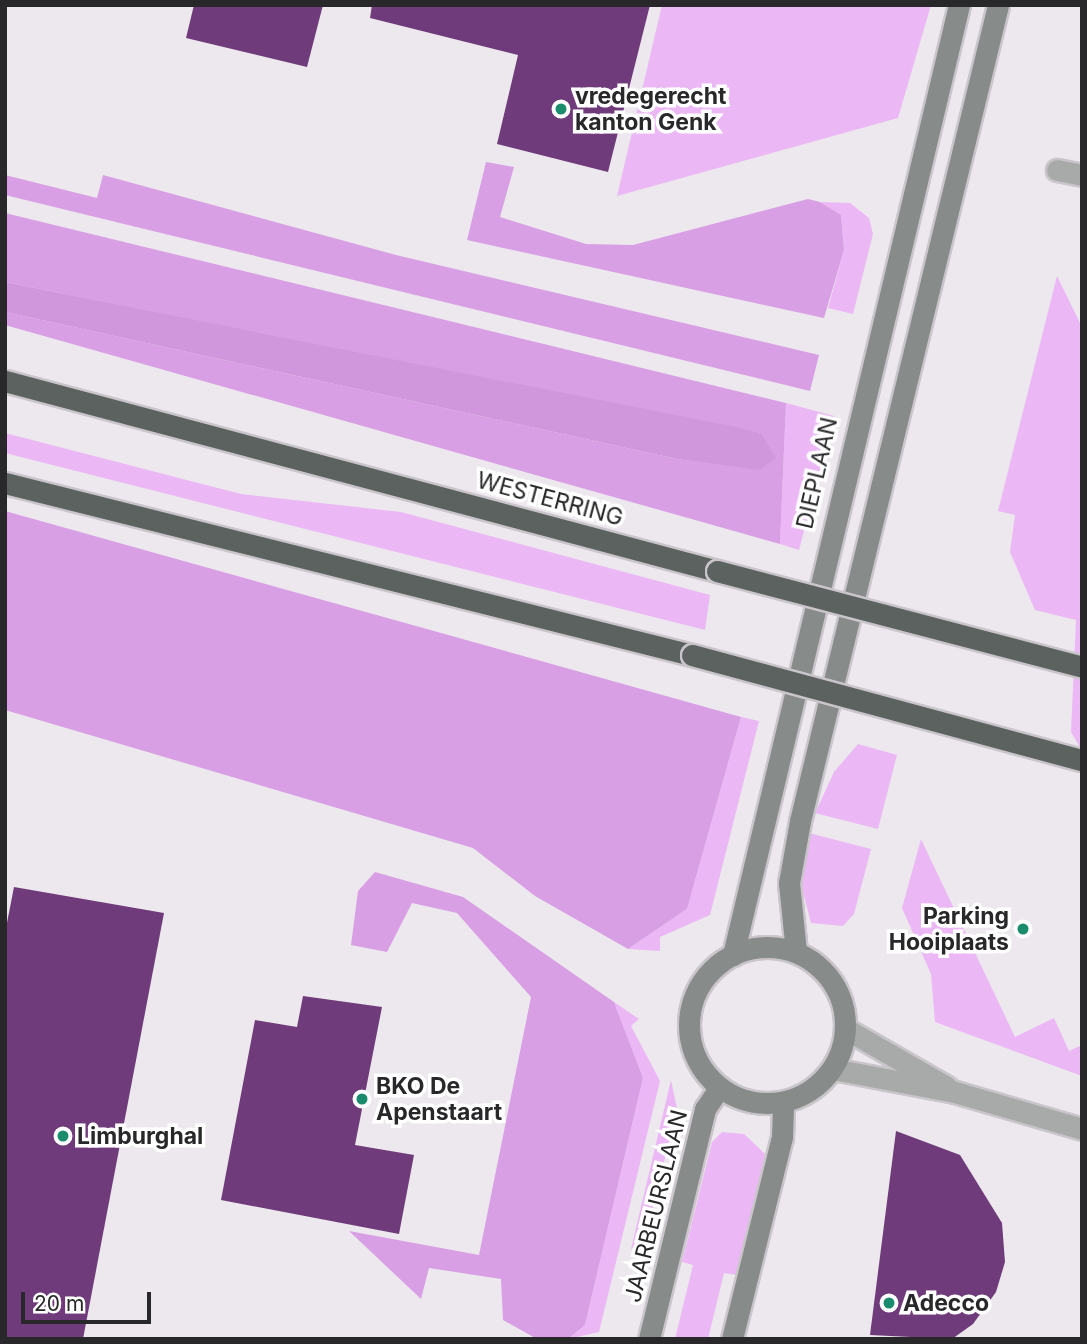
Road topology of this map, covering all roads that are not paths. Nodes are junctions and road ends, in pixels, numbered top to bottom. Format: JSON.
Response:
{"nodes":[{"id":1,"x":959,"y":5,"type":"edge"},
{"id":2,"x":998,"y":5,"type":"edge"},
{"id":3,"x":1057,"y":170,"type":"dead end"},
{"id":4,"x":1082,"y":175,"type":"edge"},
{"id":5,"x":5,"y":381,"type":"edge"},
{"id":6,"x":5,"y":483,"type":"edge"},
{"id":7,"x":1082,"y":667,"type":"edge"},
{"id":8,"x":1082,"y":760,"type":"edge"},
{"id":9,"x":796,"y":952,"type":"junction"},
{"id":10,"x":733,"y":955,"type":"junction"},
{"id":11,"x":846,"y":1029,"type":"junction"},
{"id":12,"x":833,"y":1069,"type":"junction"},
{"id":13,"x":719,"y":1088,"type":"junction"},
{"id":14,"x":955,"y":1092,"type":"junction"},
{"id":15,"x":783,"y":1103,"type":"junction"},
{"id":16,"x":1082,"y":1129,"type":"edge"},
{"id":17,"x":649,"y":1339,"type":"edge"},
{"id":18,"x":732,"y":1339,"type":"edge"}],
"edges":[{"from":1,"to":10,"type":"main road","name":"DIEPLAAN"},
{"from":2,"to":9,"type":"main road"},
{"from":3,"to":4,"type":"street"},
{"from":5,"to":7,"type":"highway","name":"WESTERRING","bridge":true},
{"from":6,"to":8,"type":"highway","bridge":true},
{"from":9,"to":10,"type":"main road"},
{"from":9,"to":11,"type":"main road"},
{"from":10,"to":13,"type":"main road"},
{"from":11,"to":12,"type":"main road"},
{"from":11,"to":14,"type":"street"},
{"from":12,"to":14,"type":"street"},
{"from":12,"to":15,"type":"main road"},
{"from":13,"to":15,"type":"main road"},
{"from":13,"to":17,"type":"main road","name":"JAARBEURSLAAN"},
{"from":14,"to":16,"type":"street"},
{"from":15,"to":18,"type":"main road"}]}
